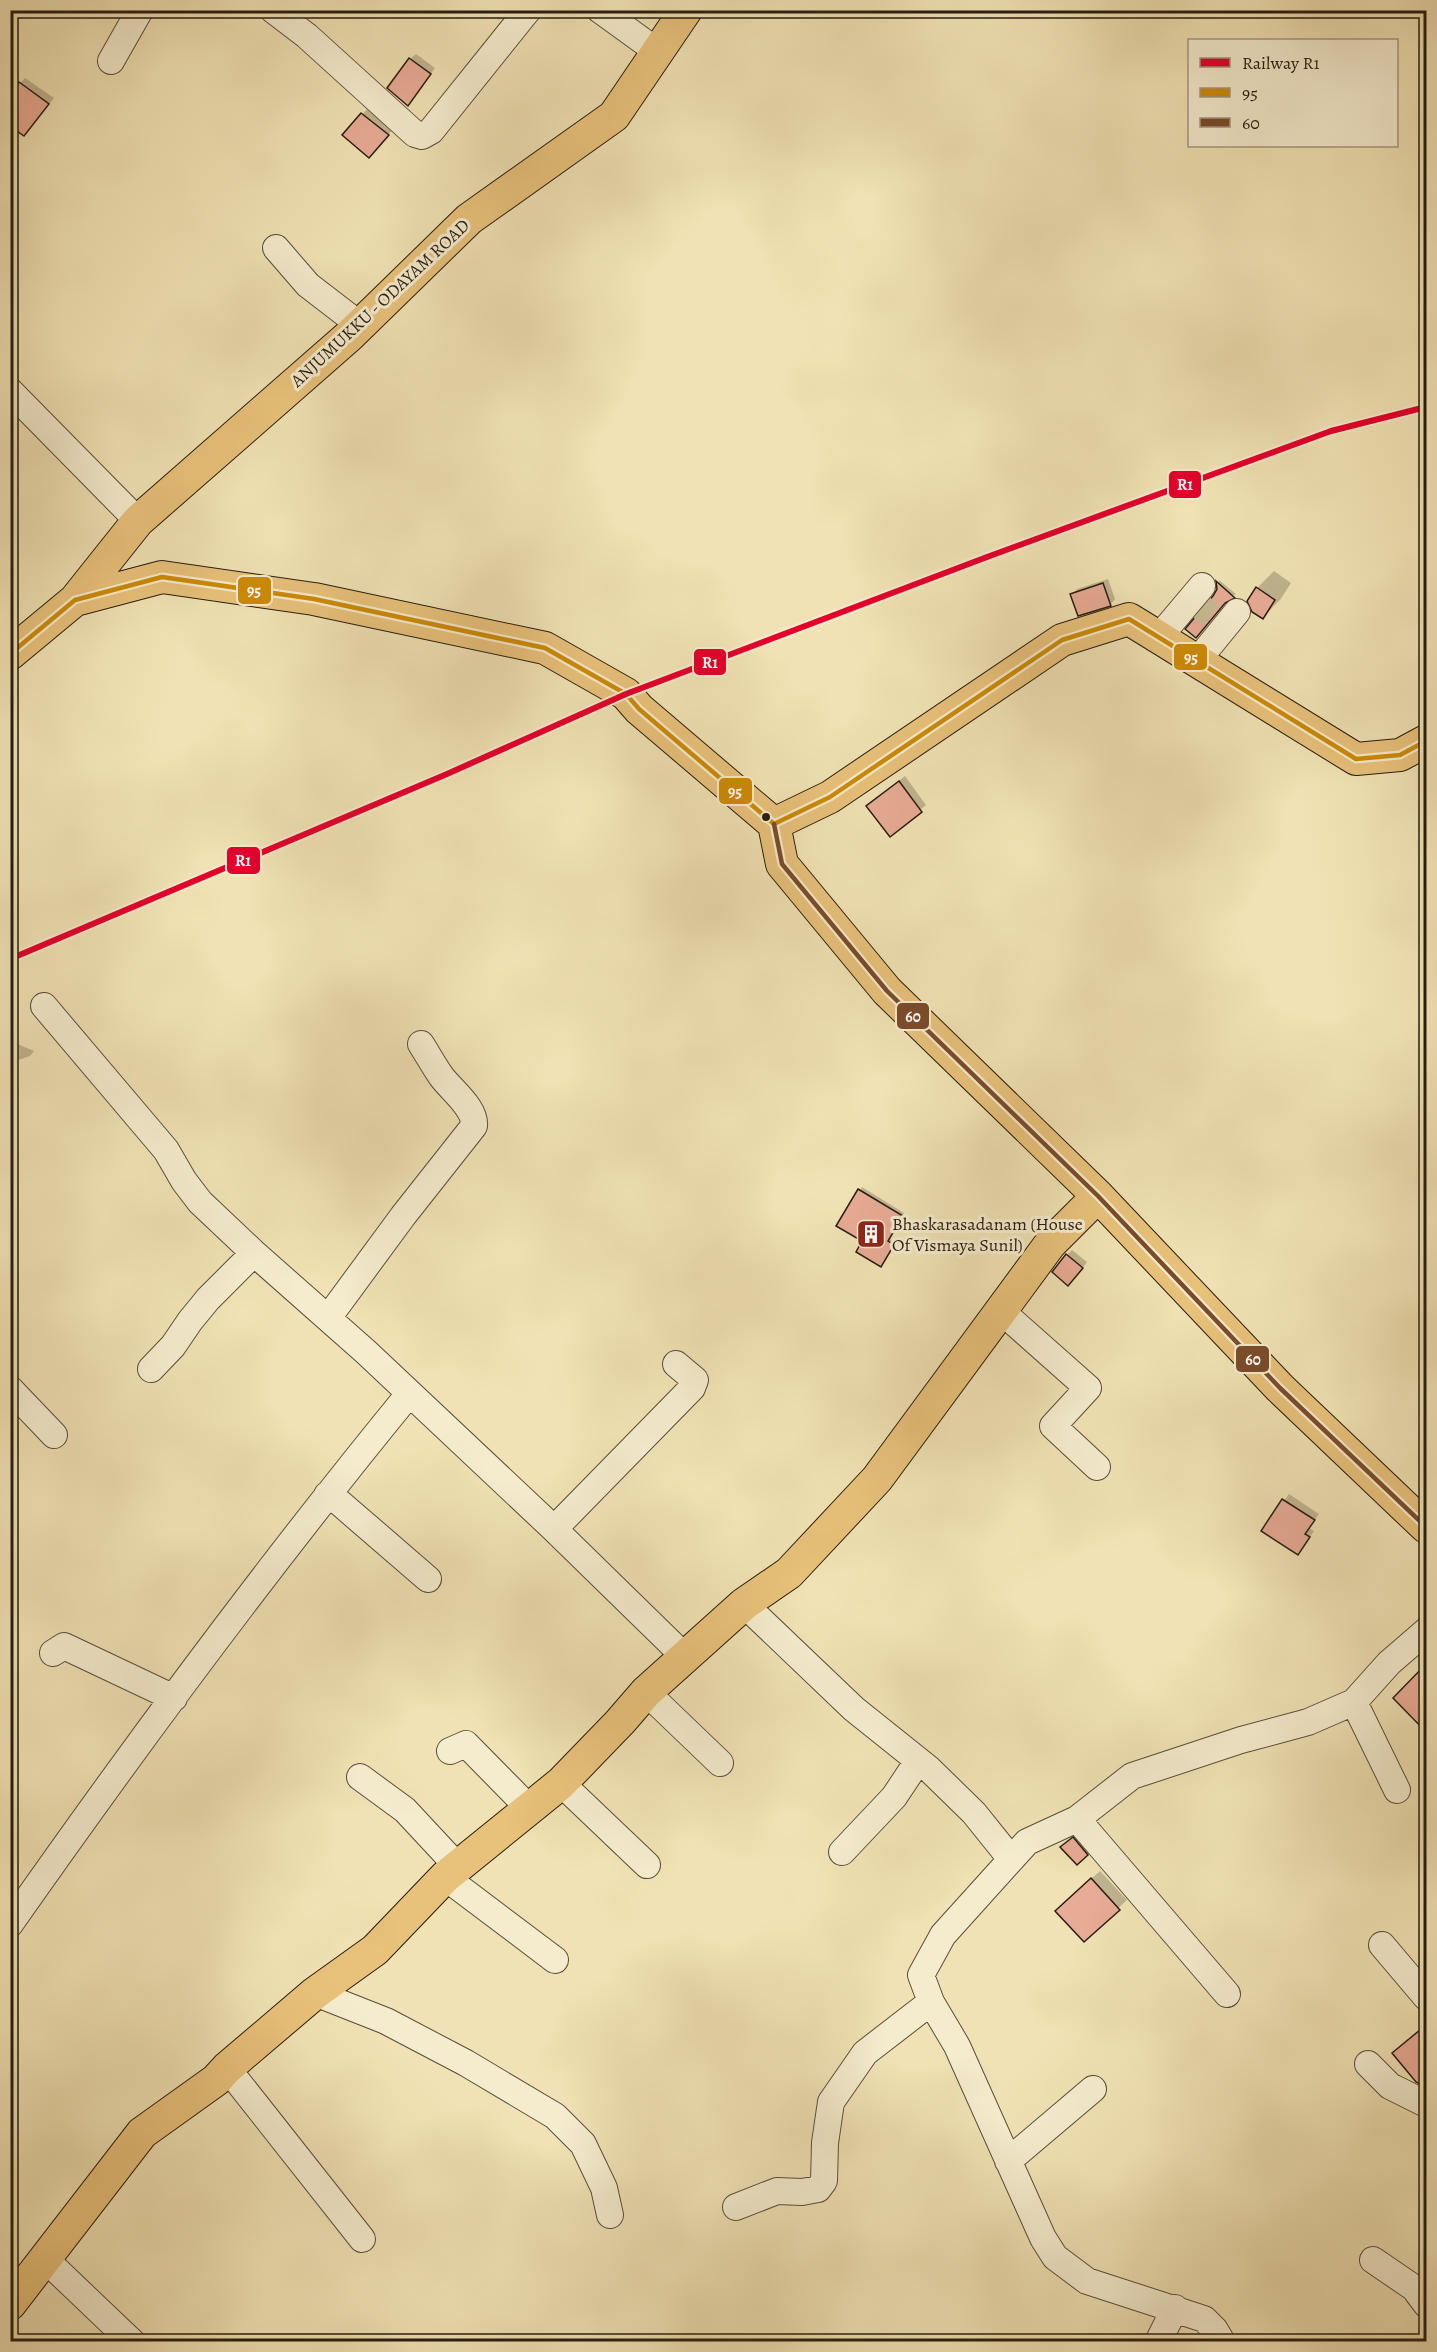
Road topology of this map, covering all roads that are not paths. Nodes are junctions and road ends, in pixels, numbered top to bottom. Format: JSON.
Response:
{"nodes":[{"id":1,"x":140,"y":10,"type":"edge"},
{"id":2,"x":273,"y":10,"type":"edge"},
{"id":3,"x":528,"y":10,"type":"edge"},
{"id":4,"x":600,"y":10,"type":"edge"},
{"id":5,"x":686,"y":10,"type":"edge"},
{"id":6,"x":658,"y":52,"type":"junction"},
{"id":7,"x":111,"y":61,"type":"dead end"},
{"id":8,"x":276,"y":248,"type":"dead end"},
{"id":9,"x":360,"y":325,"type":"junction"},
{"id":10,"x":10,"y":391,"type":"edge"},
{"id":11,"x":138,"y":521,"type":"junction"},
{"id":12,"x":1202,"y":586,"type":"dead end"},
{"id":13,"x":75,"y":600,"type":"junction"},
{"id":14,"x":1238,"y":612,"type":"dead end"},
{"id":15,"x":1159,"y":637,"type":"junction"},
{"id":16,"x":10,"y":654,"type":"edge"},
{"id":17,"x":1197,"y":661,"type":"junction"},
{"id":18,"x":1426,"y":741,"type":"edge"},
{"id":19,"x":774,"y":824,"type":"junction"},
{"id":20,"x":44,"y":1006,"type":"dead end"},
{"id":21,"x":421,"y":1044,"type":"dead end"},
{"id":22,"x":1098,"y":1196,"type":"junction"},
{"id":23,"x":254,"y":1253,"type":"junction"},
{"id":24,"x":1000,"y":1310,"type":"junction"},
{"id":25,"x":328,"y":1318,"type":"junction"},
{"id":26,"x":676,"y":1364,"type":"dead end"},
{"id":27,"x":151,"y":1370,"type":"dead end"},
{"id":28,"x":10,"y":1389,"type":"edge"},
{"id":29,"x":409,"y":1394,"type":"junction"},
{"id":30,"x":54,"y":1435,"type":"dead end"},
{"id":31,"x":1097,"y":1467,"type":"dead end"},
{"id":32,"x":327,"y":1495,"type":"junction"},
{"id":33,"x":1426,"y":1527,"type":"edge"},
{"id":34,"x":554,"y":1529,"type":"junction"},
{"id":35,"x":428,"y":1579,"type":"dead end"},
{"id":36,"x":744,"y":1604,"type":"junction"},
{"id":37,"x":1426,"y":1633,"type":"edge"},
{"id":38,"x":53,"y":1653,"type":"dead end"},
{"id":39,"x":685,"y":1657,"type":"junction"},
{"id":40,"x":646,"y":1692,"type":"junction"},
{"id":41,"x":174,"y":1698,"type":"junction"},
{"id":42,"x":1354,"y":1702,"type":"junction"},
{"id":43,"x":450,"y":1751,"type":"dead end"},
{"id":44,"x":918,"y":1761,"type":"junction"},
{"id":45,"x":720,"y":1763,"type":"dead end"},
{"id":46,"x":360,"y":1777,"type":"dead end"},
{"id":47,"x":561,"y":1783,"type":"junction"},
{"id":48,"x":1396,"y":1790,"type":"dead end"},
{"id":49,"x":529,"y":1808,"type":"junction"},
{"id":50,"x":1077,"y":1819,"type":"junction"},
{"id":51,"x":842,"y":1852,"type":"dead end"},
{"id":52,"x":1011,"y":1859,"type":"junction"},
{"id":53,"x":647,"y":1865,"type":"dead end"},
{"id":54,"x":452,"y":1873,"type":"junction"},
{"id":55,"x":15,"y":1907,"type":"edge"},
{"id":56,"x":1382,"y":1944,"type":"dead end"},
{"id":57,"x":555,"y":1960,"type":"dead end"},
{"id":58,"x":315,"y":1993,"type":"junction"},
{"id":59,"x":1227,"y":1994,"type":"dead end"},
{"id":60,"x":1426,"y":1997,"type":"edge"},
{"id":61,"x":931,"y":2002,"type":"junction"},
{"id":62,"x":1368,"y":2064,"type":"dead end"},
{"id":63,"x":227,"y":2068,"type":"junction"},
{"id":64,"x":1093,"y":2089,"type":"dead end"},
{"id":65,"x":1426,"y":2104,"type":"edge"},
{"id":66,"x":1008,"y":2161,"type":"junction"},
{"id":67,"x":736,"y":2207,"type":"dead end"},
{"id":68,"x":610,"y":2215,"type":"dead end"},
{"id":69,"x":362,"y":2239,"type":"dead end"},
{"id":70,"x":45,"y":2259,"type":"junction"},
{"id":71,"x":1373,"y":2260,"type":"dead end"},
{"id":72,"x":10,"y":2304,"type":"edge"},
{"id":73,"x":1426,"y":2304,"type":"edge"},
{"id":74,"x":1175,"y":2308,"type":"junction"},
{"id":75,"x":132,"y":2342,"type":"edge"},
{"id":76,"x":1158,"y":2342,"type":"edge"},
{"id":77,"x":1222,"y":2342,"type":"edge"}],
"edges":[{"from":1,"to":7,"type":"street"},
{"from":2,"to":3,"type":"street"},
{"from":4,"to":6,"type":"street"},
{"from":5,"to":6,"type":"main road","name":"ANJUMUKKU - ODAYAM ROAD"},
{"from":6,"to":9,"type":"main road","name":"ANJUMUKKU - ODAYAM ROAD"},
{"from":8,"to":9,"type":"street"},
{"from":9,"to":11,"type":"main road","name":"ANJUMUKKU - ODAYAM ROAD"},
{"from":10,"to":11,"type":"street"},
{"from":11,"to":13,"type":"main road","name":"ANJUMUKKU - ODAYAM ROAD"},
{"from":12,"to":15,"type":"street"},
{"from":13,"to":16,"type":"main road"},
{"from":13,"to":19,"type":"main road"},
{"from":14,"to":17,"type":"street"},
{"from":15,"to":17,"type":"main road"},
{"from":15,"to":19,"type":"main road"},
{"from":17,"to":18,"type":"main road"},
{"from":19,"to":22,"type":"main road"},
{"from":20,"to":23,"type":"street"},
{"from":21,"to":25,"type":"street"},
{"from":22,"to":24,"type":"main road"},
{"from":22,"to":33,"type":"main road"},
{"from":23,"to":25,"type":"street"},
{"from":23,"to":27,"type":"street"},
{"from":24,"to":31,"type":"street"},
{"from":24,"to":36,"type":"main road"},
{"from":25,"to":29,"type":"street"},
{"from":26,"to":34,"type":"street"},
{"from":28,"to":30,"type":"street"},
{"from":29,"to":32,"type":"street"},
{"from":29,"to":34,"type":"street"},
{"from":32,"to":35,"type":"street"},
{"from":32,"to":41,"type":"street"},
{"from":34,"to":39,"type":"street"},
{"from":36,"to":39,"type":"main road"},
{"from":36,"to":44,"type":"street"},
{"from":37,"to":42,"type":"street"},
{"from":38,"to":41,"type":"street"},
{"from":39,"to":40,"type":"main road"},
{"from":40,"to":45,"type":"street"},
{"from":40,"to":47,"type":"main road"},
{"from":41,"to":55,"type":"street"},
{"from":42,"to":48,"type":"street"},
{"from":42,"to":50,"type":"street"},
{"from":43,"to":49,"type":"street"},
{"from":44,"to":51,"type":"street"},
{"from":44,"to":52,"type":"street"},
{"from":46,"to":54,"type":"street"},
{"from":47,"to":49,"type":"main road"},
{"from":47,"to":53,"type":"street"},
{"from":49,"to":54,"type":"main road"},
{"from":50,"to":52,"type":"street"},
{"from":50,"to":59,"type":"street"},
{"from":52,"to":61,"type":"street"},
{"from":54,"to":57,"type":"street"},
{"from":54,"to":58,"type":"main road"},
{"from":56,"to":60,"type":"street"},
{"from":58,"to":63,"type":"main road"},
{"from":58,"to":68,"type":"street"},
{"from":61,"to":66,"type":"street"},
{"from":61,"to":67,"type":"street"},
{"from":62,"to":65,"type":"street"},
{"from":63,"to":69,"type":"street"},
{"from":63,"to":70,"type":"main road"},
{"from":64,"to":66,"type":"street"},
{"from":66,"to":74,"type":"street"},
{"from":70,"to":72,"type":"main road"},
{"from":70,"to":75,"type":"street"},
{"from":71,"to":73,"type":"street"},
{"from":74,"to":76,"type":"street"},
{"from":74,"to":77,"type":"street"}]}
